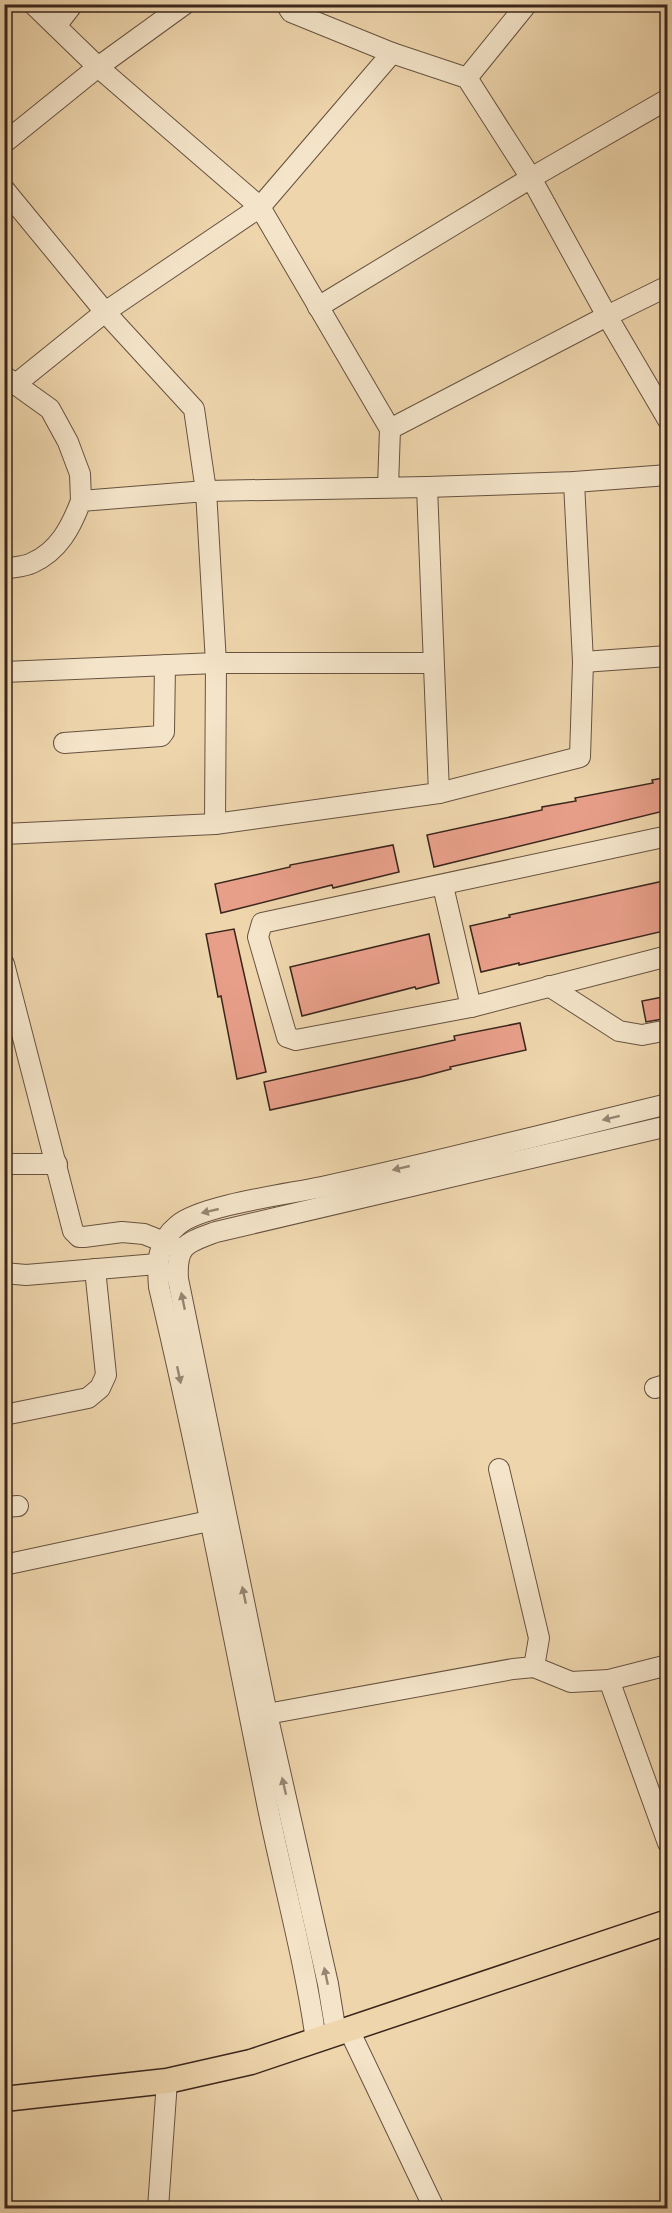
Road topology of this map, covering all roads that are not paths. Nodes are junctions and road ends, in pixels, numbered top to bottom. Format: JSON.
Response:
{"nodes":[{"id":1,"x":33,"y":4,"type":"edge"},
{"id":2,"x":73,"y":4,"type":"edge"},
{"id":3,"x":185,"y":4,"type":"edge"},
{"id":4,"x":286,"y":4,"type":"edge"},
{"id":5,"x":527,"y":4,"type":"edge"},
{"id":6,"x":56,"y":26,"type":"junction"},
{"id":7,"x":392,"y":53,"type":"junction"},
{"id":8,"x":98,"y":67,"type":"junction"},
{"id":9,"x":467,"y":78,"type":"junction"},
{"id":10,"x":668,"y":99,"type":"edge"},
{"id":11,"x":4,"y":143,"type":"edge"},
{"id":12,"x":531,"y":178,"type":"junction"},
{"id":13,"x":4,"y":189,"type":"edge"},
{"id":14,"x":260,"y":207,"type":"junction"},
{"id":15,"x":668,"y":286,"type":"edge"},
{"id":16,"x":318,"y":307,"type":"junction"},
{"id":17,"x":105,"y":312,"type":"junction"},
{"id":18,"x":607,"y":316,"type":"junction"},
{"id":19,"x":11,"y":380,"type":"edge"},
{"id":20,"x":668,"y":420,"type":"edge"},
{"id":21,"x":390,"y":429,"type":"junction"},
{"id":22,"x":668,"y":475,"type":"edge"},
{"id":23,"x":574,"y":482,"type":"junction"},
{"id":24,"x":388,"y":487,"type":"junction"},
{"id":25,"x":427,"y":487,"type":"junction"},
{"id":26,"x":206,"y":491,"type":"junction"},
{"id":27,"x":81,"y":501,"type":"junction"},
{"id":28,"x":4,"y":569,"type":"edge"},
{"id":29,"x":668,"y":656,"type":"edge"},
{"id":30,"x":583,"y":662,"type":"junction"},
{"id":31,"x":216,"y":663,"type":"junction"},
{"id":32,"x":434,"y":663,"type":"junction"},
{"id":33,"x":165,"y":665,"type":"junction"},
{"id":34,"x":4,"y":672,"type":"edge"},
{"id":35,"x":64,"y":743,"type":"dead end"},
{"id":36,"x":439,"y":793,"type":"junction"},
{"id":37,"x":215,"y":824,"type":"junction"},
{"id":38,"x":4,"y":834,"type":"edge"},
{"id":39,"x":668,"y":836,"type":"edge"},
{"id":40,"x":443,"y":886,"type":"junction"},
{"id":41,"x":668,"y":956,"type":"edge"},
{"id":42,"x":4,"y":964,"type":"edge"},
{"id":43,"x":549,"y":986,"type":"junction"},
{"id":44,"x":471,"y":1007,"type":"junction"},
{"id":45,"x":668,"y":1030,"type":"edge"},
{"id":46,"x":668,"y":1104,"type":"edge"},
{"id":47,"x":668,"y":1126,"type":"edge"},
{"id":48,"x":4,"y":1164,"type":"edge"},
{"id":49,"x":57,"y":1164,"type":"junction"},
{"id":50,"x":441,"y":1168,"type":"junction"},
{"id":51,"x":173,"y":1245,"type":"junction"},
{"id":52,"x":4,"y":1260,"type":"edge"},
{"id":53,"x":157,"y":1264,"type":"junction"},
{"id":54,"x":95,"y":1269,"type":"junction"},
{"id":55,"x":4,"y":1273,"type":"edge"},
{"id":56,"x":26,"y":1275,"type":"junction"},
{"id":57,"x":4,"y":1415,"type":"edge"},
{"id":58,"x":499,"y":1469,"type":"dead end"},
{"id":59,"x":217,"y":1526,"type":"junction"},
{"id":60,"x":4,"y":1565,"type":"edge"},
{"id":61,"x":668,"y":1665,"type":"edge"},
{"id":62,"x":534,"y":1667,"type":"junction"},
{"id":63,"x":609,"y":1680,"type":"junction"},
{"id":64,"x":259,"y":1717,"type":"junction"},
{"id":65,"x":668,"y":1843,"type":"edge"},
{"id":66,"x":668,"y":1922,"type":"edge"},
{"id":67,"x":334,"y":2034,"type":"junction"},
{"id":68,"x":167,"y":2081,"type":"junction"},
{"id":69,"x":4,"y":2099,"type":"edge"},
{"id":70,"x":158,"y":2208,"type":"edge"},
{"id":71,"x":434,"y":2208,"type":"edge"}],
"edges":[{"from":1,"to":6,"type":"street"},
{"from":2,"to":6,"type":"street"},
{"from":3,"to":8,"type":"street"},
{"from":4,"to":7,"type":"street"},
{"from":5,"to":9,"type":"street"},
{"from":6,"to":8,"type":"street"},
{"from":7,"to":9,"type":"street"},
{"from":7,"to":14,"type":"street"},
{"from":8,"to":11,"type":"street"},
{"from":8,"to":14,"type":"street"},
{"from":9,"to":12,"type":"street"},
{"from":10,"to":12,"type":"street"},
{"from":12,"to":16,"type":"street"},
{"from":12,"to":18,"type":"street"},
{"from":13,"to":17,"type":"street"},
{"from":14,"to":16,"type":"street"},
{"from":14,"to":17,"type":"street"},
{"from":15,"to":18,"type":"street"},
{"from":16,"to":21,"type":"street"},
{"from":17,"to":19,"type":"street"},
{"from":17,"to":26,"type":"street"},
{"from":18,"to":20,"type":"street"},
{"from":18,"to":21,"type":"street"},
{"from":19,"to":27,"type":"street"},
{"from":21,"to":24,"type":"street"},
{"from":22,"to":23,"type":"street"},
{"from":23,"to":25,"type":"street"},
{"from":23,"to":30,"type":"street"},
{"from":24,"to":25,"type":"street"},
{"from":24,"to":26,"type":"street"},
{"from":25,"to":32,"type":"street"},
{"from":26,"to":27,"type":"street"},
{"from":26,"to":31,"type":"street"},
{"from":27,"to":28,"type":"street"},
{"from":29,"to":30,"type":"street"},
{"from":30,"to":36,"type":"street"},
{"from":31,"to":32,"type":"street"},
{"from":31,"to":33,"type":"street"},
{"from":31,"to":37,"type":"street"},
{"from":32,"to":36,"type":"street"},
{"from":33,"to":34,"type":"street"},
{"from":33,"to":35,"type":"street"},
{"from":36,"to":37,"type":"street"},
{"from":37,"to":38,"type":"street"},
{"from":39,"to":40,"type":"street"},
{"from":40,"to":44,"type":"street"},
{"from":40,"to":44,"type":"street"},
{"from":41,"to":43,"type":"street"},
{"from":42,"to":49,"type":"street"},
{"from":43,"to":44,"type":"street"},
{"from":43,"to":45,"type":"street"},
{"from":46,"to":50,"type":"street","one_way":true},
{"from":47,"to":50,"type":"street"},
{"from":48,"to":49,"type":"street"},
{"from":49,"to":51,"type":"street"},
{"from":50,"to":51,"type":"street"},
{"from":51,"to":53,"type":"street"},
{"from":59,"to":51,"type":"street","one_way":true},
{"from":52,"to":56,"type":"street"},
{"from":53,"to":54,"type":"street"},
{"from":53,"to":59,"type":"street","one_way":true},
{"from":54,"to":56,"type":"street"},
{"from":54,"to":57,"type":"street"},
{"from":55,"to":56,"type":"street"},
{"from":58,"to":62,"type":"street"},
{"from":59,"to":60,"type":"street"},
{"from":59,"to":64,"type":"street"},
{"from":61,"to":63,"type":"street"},
{"from":62,"to":63,"type":"street"},
{"from":62,"to":64,"type":"street"},
{"from":63,"to":65,"type":"street"},
{"from":64,"to":67,"type":"street"},
{"from":66,"to":67,"type":"main road"},
{"from":67,"to":68,"type":"main road"},
{"from":67,"to":71,"type":"street"},
{"from":68,"to":69,"type":"main road"},
{"from":68,"to":70,"type":"street"}]}
